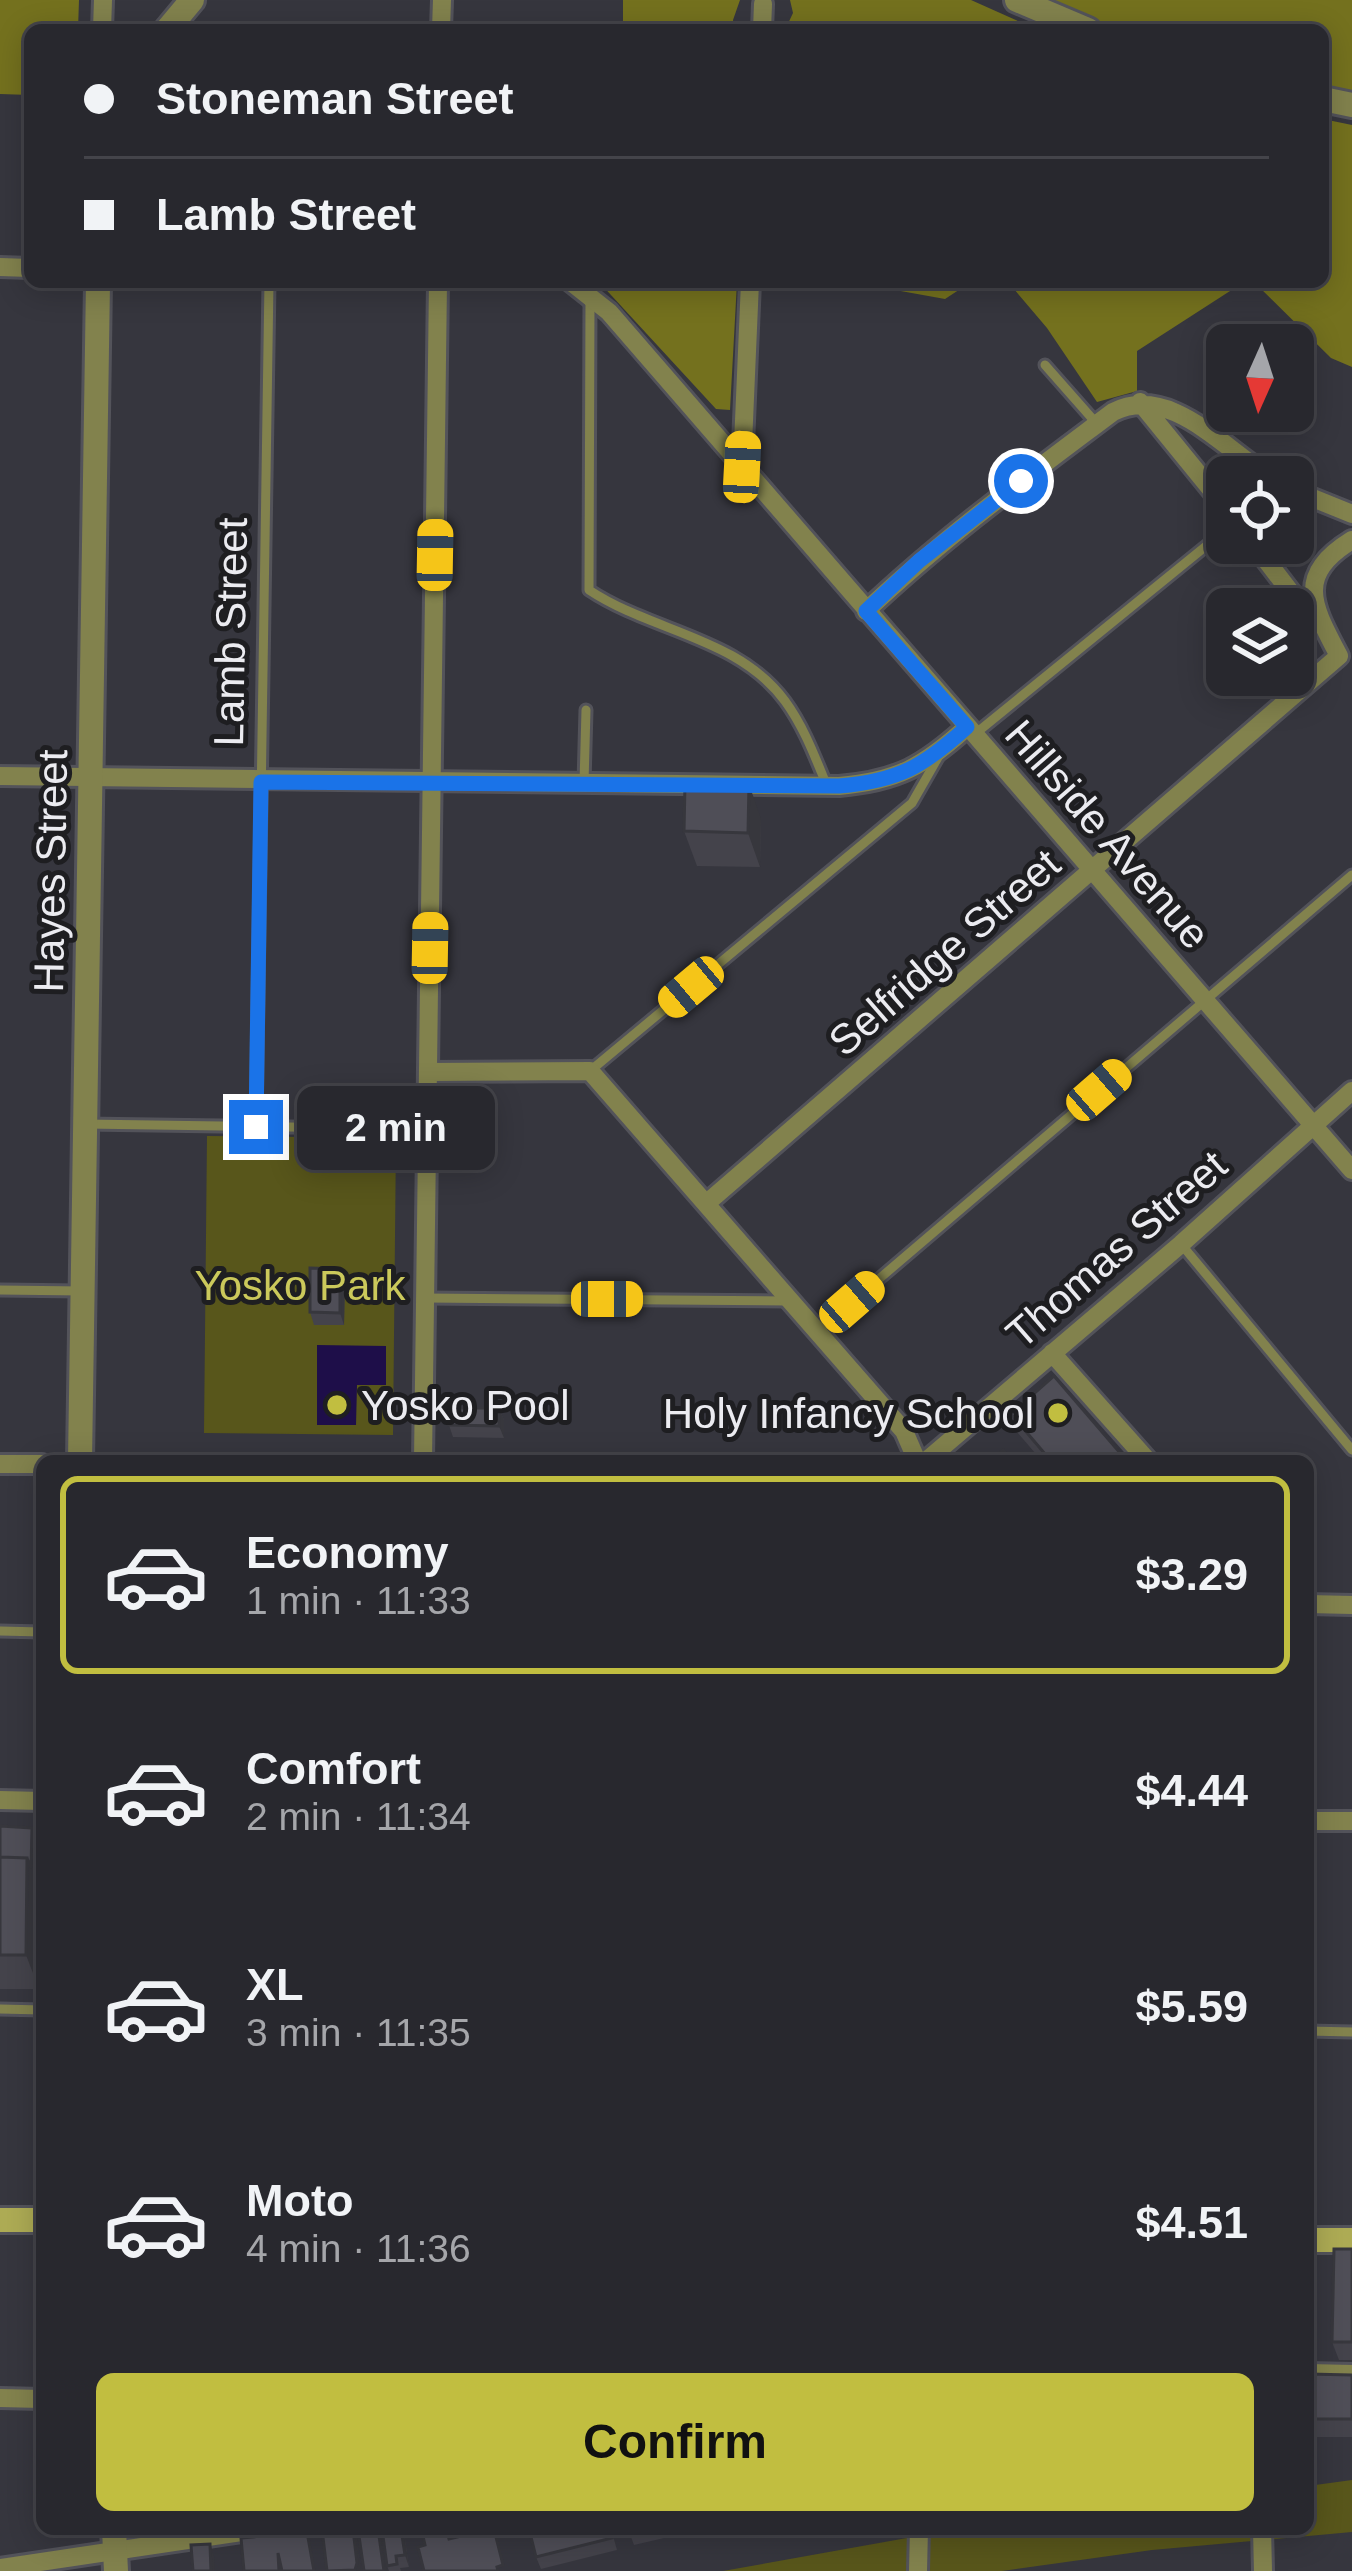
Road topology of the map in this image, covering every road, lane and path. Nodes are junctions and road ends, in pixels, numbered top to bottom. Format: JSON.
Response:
{"nodes":[{"id":1,"x":192,"y":0,"type":"edge"},
{"id":2,"x":1016,"y":0,"type":"edge"},
{"id":3,"x":763,"y":4,"type":"dead end"},
{"id":4,"x":171,"y":24,"type":"edge"},
{"id":5,"x":762,"y":24,"type":"edge"},
{"id":6,"x":1074,"y":24,"type":"edge"},
{"id":7,"x":98,"y":288,"type":"edge"},
{"id":8,"x":269,"y":288,"type":"edge"},
{"id":9,"x":438,"y":288,"type":"edge"},
{"id":10,"x":580,"y":288,"type":"edge"},
{"id":11,"x":750,"y":288,"type":"edge"},
{"id":12,"x":590,"y":295,"type":"junction"},
{"id":13,"x":1045,"y":365,"type":"dead end"},
{"id":14,"x":1141,"y":403,"type":"junction"},
{"id":15,"x":1105,"y":418,"type":"junction"},
{"id":16,"x":1240,"y":456,"type":"edge"},
{"id":17,"x":742,"y":467,"type":"junction"},
{"id":18,"x":1206,"y":483,"type":"edge"},
{"id":19,"x":1314,"y":499,"type":"edge"},
{"id":20,"x":1352,"y":514,"type":"edge"},
{"id":21,"x":1352,"y":540,"type":"edge"},
{"id":22,"x":1206,"y":546,"type":"edge"},
{"id":23,"x":1269,"y":564,"type":"edge"},
{"id":24,"x":866,"y":611,"type":"junction"},
{"id":25,"x":1346,"y":663,"type":"edge"},
{"id":26,"x":586,"y":710,"type":"dead end"},
{"id":27,"x":971,"y":731,"type":"junction"},
{"id":28,"x":942,"y":749,"type":"junction"},
{"id":29,"x":0,"y":776,"type":"edge"},
{"id":30,"x":90,"y":779,"type":"junction"},
{"id":31,"x":261,"y":782,"type":"junction"},
{"id":32,"x":432,"y":783,"type":"junction"},
{"id":33,"x":584,"y":783,"type":"junction"},
{"id":34,"x":827,"y":786,"type":"junction"},
{"id":35,"x":1093,"y":872,"type":"junction"},
{"id":36,"x":1352,"y":875,"type":"edge"},
{"id":37,"x":1204,"y":1000,"type":"junction"},
{"id":38,"x":590,"y":1071,"type":"junction"},
{"id":39,"x":428,"y":1072,"type":"junction"},
{"id":40,"x":1352,"y":1091,"type":"edge"},
{"id":41,"x":85,"y":1124,"type":"junction"},
{"id":42,"x":1312,"y":1125,"type":"junction"},
{"id":43,"x":256,"y":1127,"type":"junction"},
{"id":44,"x":427,"y":1129,"type":"junction"},
{"id":45,"x":1352,"y":1170,"type":"edge"},
{"id":46,"x":708,"y":1202,"type":"junction"},
{"id":47,"x":1181,"y":1244,"type":"junction"},
{"id":48,"x":0,"y":1290,"type":"edge"},
{"id":49,"x":82,"y":1291,"type":"junction"},
{"id":50,"x":425,"y":1298,"type":"junction"},
{"id":51,"x":788,"y":1301,"type":"junction"},
{"id":52,"x":817,"y":1332,"type":"junction"},
{"id":53,"x":1052,"y":1353,"type":"junction"},
{"id":54,"x":1352,"y":1450,"type":"edge"},
{"id":55,"x":80,"y":1455,"type":"edge"},
{"id":56,"x":423,"y":1455,"type":"edge"},
{"id":57,"x":918,"y":1455,"type":"edge"},
{"id":58,"x":928,"y":1455,"type":"edge"},
{"id":59,"x":1143,"y":1455,"type":"edge"},
{"id":60,"x":0,"y":1464,"type":"edge"},
{"id":61,"x":36,"y":1464,"type":"edge"},
{"id":62,"x":1314,"y":1604,"type":"edge"},
{"id":63,"x":1352,"y":1605,"type":"edge"},
{"id":64,"x":0,"y":1631,"type":"edge"},
{"id":65,"x":36,"y":1632,"type":"edge"},
{"id":66,"x":0,"y":1800,"type":"edge"},
{"id":67,"x":36,"y":1801,"type":"edge"},
{"id":68,"x":1314,"y":1820,"type":"edge"},
{"id":69,"x":1352,"y":1821,"type":"edge"},
{"id":70,"x":0,"y":2009,"type":"edge"},
{"id":71,"x":36,"y":2010,"type":"edge"},
{"id":72,"x":1314,"y":2032,"type":"edge"},
{"id":73,"x":1352,"y":2032,"type":"edge"},
{"id":74,"x":0,"y":2220,"type":"edge"},
{"id":75,"x":36,"y":2220,"type":"edge"},
{"id":76,"x":1314,"y":2240,"type":"edge"},
{"id":77,"x":1352,"y":2240,"type":"edge"},
{"id":78,"x":1314,"y":2373,"type":"edge"},
{"id":79,"x":1352,"y":2374,"type":"edge"},
{"id":80,"x":0,"y":2398,"type":"edge"},
{"id":81,"x":36,"y":2399,"type":"edge"},
{"id":82,"x":220,"y":2535,"type":"edge"},
{"id":83,"x":919,"y":2535,"type":"edge"},
{"id":84,"x":1262,"y":2535,"type":"edge"},
{"id":85,"x":115,"y":2550,"type":"edge"},
{"id":86,"x":0,"y":2568,"type":"edge"},
{"id":87,"x":918,"y":2571,"type":"edge"},
{"id":88,"x":1263,"y":2571,"type":"edge"}],
"edges":[{"from":1,"to":4,"type":"street"},
{"from":2,"to":6,"type":"street"},
{"from":3,"to":5,"type":"street"},
{"from":7,"to":30,"type":"street","name":"Hayes Street"},
{"from":8,"to":31,"type":"lane","name":"Lamb Street"},
{"from":9,"to":32,"type":"street"},
{"from":10,"to":12,"type":"street","name":"Hillside Avenue"},
{"from":11,"to":17,"type":"street"},
{"from":12,"to":17,"type":"street","name":"Hillside Avenue"},
{"from":12,"to":34,"type":"lane"},
{"from":13,"to":15,"type":"lane"},
{"from":14,"to":15,"type":"street"},
{"from":14,"to":16,"type":"street"},
{"from":14,"to":18,"type":"street"},
{"from":15,"to":24,"type":"street"},
{"from":17,"to":24,"type":"street","name":"Hillside Avenue"},
{"from":19,"to":20,"type":"street"},
{"from":21,"to":25,"type":"street"},
{"from":22,"to":27,"type":"lane"},
{"from":23,"to":25,"type":"street"},
{"from":24,"to":27,"type":"street","name":"Hillside Avenue"},
{"from":25,"to":35,"type":"street","name":"Selfridge Street"},
{"from":26,"to":33,"type":"lane"},
{"from":27,"to":28,"type":"street"},
{"from":27,"to":35,"type":"street","name":"Hillside Avenue"},
{"from":28,"to":34,"type":"street"},
{"from":28,"to":38,"type":"lane"},
{"from":29,"to":30,"type":"street"},
{"from":30,"to":31,"type":"street"},
{"from":30,"to":41,"type":"street","name":"Hayes Street"},
{"from":31,"to":32,"type":"street"},
{"from":31,"to":43,"type":"lane","name":"Lamb Street"},
{"from":32,"to":33,"type":"street"},
{"from":32,"to":39,"type":"street"},
{"from":33,"to":34,"type":"street"},
{"from":35,"to":37,"type":"street","name":"Hillside Avenue"},
{"from":35,"to":46,"type":"street","name":"Selfridge Street"},
{"from":36,"to":37,"type":"lane"},
{"from":37,"to":42,"type":"street","name":"Hillside Avenue"},
{"from":37,"to":52,"type":"lane"},
{"from":38,"to":39,"type":"street"},
{"from":38,"to":46,"type":"street"},
{"from":39,"to":44,"type":"street"},
{"from":40,"to":42,"type":"street","name":"Thomas Street"},
{"from":41,"to":43,"type":"lane"},
{"from":41,"to":49,"type":"street","name":"Hayes Street"},
{"from":42,"to":45,"type":"street","name":"Hillside Avenue"},
{"from":42,"to":47,"type":"street","name":"Thomas Street"},
{"from":43,"to":44,"type":"lane"},
{"from":44,"to":50,"type":"street"},
{"from":46,"to":51,"type":"street"},
{"from":47,"to":53,"type":"street","name":"Thomas Street"},
{"from":47,"to":54,"type":"lane"},
{"from":48,"to":49,"type":"lane"},
{"from":49,"to":55,"type":"street","name":"Hayes Street"},
{"from":50,"to":51,"type":"lane"},
{"from":50,"to":56,"type":"street"},
{"from":51,"to":52,"type":"street"},
{"from":52,"to":57,"type":"street"},
{"from":53,"to":58,"type":"street","name":"Thomas Street"},
{"from":53,"to":59,"type":"street"},
{"from":60,"to":61,"type":"street"},
{"from":62,"to":63,"type":"street"},
{"from":64,"to":65,"type":"lane"},
{"from":66,"to":67,"type":"street"},
{"from":68,"to":69,"type":"street"},
{"from":70,"to":71,"type":"lane"},
{"from":72,"to":73,"type":"lane"},
{"from":74,"to":75,"type":"main road"},
{"from":76,"to":77,"type":"main road"},
{"from":78,"to":79,"type":"street"},
{"from":80,"to":81,"type":"street"},
{"from":82,"to":85,"type":"street"},
{"from":83,"to":87,"type":"street"},
{"from":84,"to":88,"type":"street"},
{"from":85,"to":86,"type":"street"}]}
